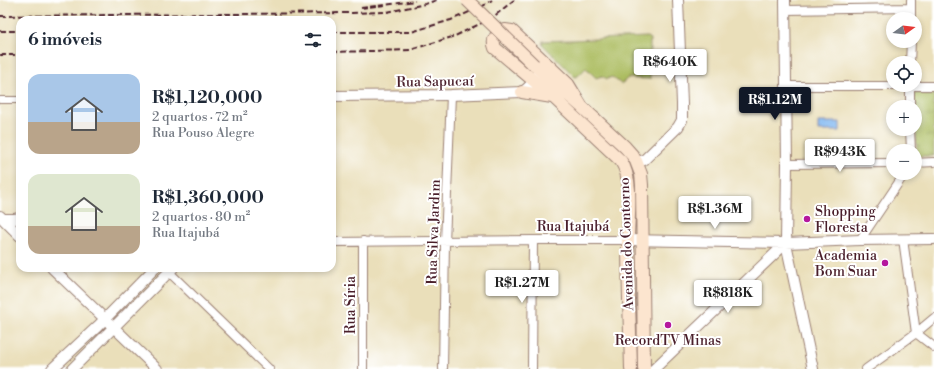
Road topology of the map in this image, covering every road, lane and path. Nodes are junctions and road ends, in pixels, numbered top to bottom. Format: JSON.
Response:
{"nodes":[{"id":1,"x":467,"y":0,"type":"edge"},
{"id":2,"x":678,"y":0,"type":"edge"},
{"id":3,"x":911,"y":4,"type":"edge"},
{"id":4,"x":785,"y":5,"type":"edge"},
{"id":5,"x":535,"y":66,"type":"junction"},
{"id":6,"x":534,"y":82,"type":"junction"},
{"id":7,"x":886,"y":85,"type":"edge"},
{"id":8,"x":785,"y":86,"type":"junction"},
{"id":9,"x":922,"y":86,"type":"edge"},
{"id":10,"x":934,"y":86,"type":"edge"},
{"id":11,"x":522,"y":92,"type":"junction"},
{"id":12,"x":451,"y":95,"type":"junction"},
{"id":13,"x":336,"y":96,"type":"edge"},
{"id":14,"x":344,"y":96,"type":"junction"},
{"id":15,"x":553,"y":97,"type":"junction"},
{"id":16,"x":0,"y":100,"type":"edge"},
{"id":17,"x":16,"y":100,"type":"edge"},
{"id":18,"x":336,"y":102,"type":"edge"},
{"id":19,"x":582,"y":107,"type":"junction"},
{"id":20,"x":636,"y":161,"type":"junction"},
{"id":21,"x":934,"y":162,"type":"edge"},
{"id":22,"x":886,"y":163,"type":"edge"},
{"id":23,"x":922,"y":163,"type":"edge"},
{"id":24,"x":786,"y":164,"type":"junction"},
{"id":25,"x":900,"y":180,"type":"edge"},
{"id":26,"x":2,"y":217,"type":"edge"},
{"id":27,"x":16,"y":219,"type":"edge"},
{"id":28,"x":16,"y":232,"type":"edge"},
{"id":29,"x":904,"y":239,"type":"junction"},
{"id":30,"x":934,"y":239,"type":"edge"},
{"id":31,"x":533,"y":240,"type":"junction"},
{"id":32,"x":628,"y":240,"type":"junction"},
{"id":33,"x":642,"y":240,"type":"junction"},
{"id":34,"x":860,"y":240,"type":"junction"},
{"id":35,"x":362,"y":241,"type":"junction"},
{"id":36,"x":336,"y":242,"type":"edge"},
{"id":37,"x":445,"y":242,"type":"junction"},
{"id":38,"x":786,"y":243,"type":"junction"},
{"id":39,"x":57,"y":272,"type":"edge"},
{"id":40,"x":151,"y":272,"type":"edge"},
{"id":41,"x":169,"y":272,"type":"edge"},
{"id":42,"x":173,"y":272,"type":"edge"},
{"id":43,"x":104,"y":318,"type":"junction"},
{"id":44,"x":934,"y":318,"type":"edge"},
{"id":45,"x":113,"y":328,"type":"junction"},
{"id":46,"x":916,"y":333,"type":"junction"},
{"id":47,"x":934,"y":347,"type":"edge"},
{"id":48,"x":52,"y":369,"type":"edge"},
{"id":49,"x":72,"y":369,"type":"edge"},
{"id":50,"x":157,"y":369,"type":"edge"},
{"id":51,"x":269,"y":369,"type":"edge"},
{"id":52,"x":363,"y":369,"type":"edge"},
{"id":53,"x":443,"y":369,"type":"edge"},
{"id":54,"x":532,"y":369,"type":"edge"},
{"id":55,"x":631,"y":369,"type":"edge"},
{"id":56,"x":644,"y":369,"type":"edge"},
{"id":57,"x":654,"y":369,"type":"edge"},
{"id":58,"x":813,"y":369,"type":"edge"},
{"id":59,"x":866,"y":369,"type":"edge"}],
"edges":[{"from":1,"to":5,"type":"main road","name":"Avenida do Contorno","bridge":true},
{"from":2,"to":20,"type":"street"},
{"from":3,"to":4,"type":"street"},
{"from":4,"to":8,"type":"street"},
{"from":5,"to":6,"type":"street"},
{"from":5,"to":19,"type":"main road","name":"Avenida do Contorno"},
{"from":6,"to":11,"type":"street"},
{"from":6,"to":15,"type":"main road","name":"Avenida do Contorno"},
{"from":6,"to":19,"type":"main road","name":"Avenida do Contorno"},
{"from":7,"to":8,"type":"street"},
{"from":8,"to":24,"type":"street"},
{"from":9,"to":10,"type":"street"},
{"from":11,"to":12,"type":"street","name":"Rua Sapucaí"},
{"from":11,"to":15,"type":"main road"},
{"from":12,"to":14,"type":"street","name":"Rua Sapucaí"},
{"from":12,"to":37,"type":"street","name":"Rua Silva Jardim"},
{"from":13,"to":14,"type":"street","name":"Rua Sapucaí"},
{"from":14,"to":18,"type":"street"},
{"from":15,"to":32,"type":"main road","name":"Avenida do Contorno"},
{"from":16,"to":17,"type":"street"},
{"from":19,"to":20,"type":"main road","name":"Avenida do Contorno"},
{"from":20,"to":33,"type":"main road","name":"Avenida do Contorno"},
{"from":21,"to":23,"type":"street"},
{"from":22,"to":24,"type":"street"},
{"from":24,"to":38,"type":"street"},
{"from":25,"to":34,"type":"street"},
{"from":26,"to":27,"type":"street"},
{"from":26,"to":28,"type":"street"},
{"from":29,"to":30,"type":"street","name":"Rua Itajubá"},
{"from":29,"to":34,"type":"street","name":"Rua Itajubá"},
{"from":29,"to":46,"type":"street"},
{"from":31,"to":32,"type":"street","name":"Rua Itajubá"},
{"from":31,"to":37,"type":"street","name":"Rua Itajubá"},
{"from":31,"to":54,"type":"street"},
{"from":32,"to":33,"type":"street","name":"Rua Itajubá"},
{"from":32,"to":55,"type":"main road","name":"Avenida do Contorno"},
{"from":33,"to":38,"type":"street","name":"Rua Itajubá"},
{"from":33,"to":56,"type":"main road","name":"Avenida do Contorno"},
{"from":34,"to":38,"type":"street","name":"Rua Itajubá"},
{"from":35,"to":36,"type":"street","name":"Rua Itajubá"},
{"from":35,"to":37,"type":"street","name":"Rua Itajubá"},
{"from":35,"to":52,"type":"street","name":"Rua Síria"},
{"from":37,"to":53,"type":"street","name":"Rua Silva Jardim"},
{"from":38,"to":57,"type":"street"},
{"from":38,"to":58,"type":"street"},
{"from":39,"to":43,"type":"street"},
{"from":40,"to":43,"type":"street"},
{"from":41,"to":45,"type":"street"},
{"from":42,"to":51,"type":"street"},
{"from":43,"to":45,"type":"street"},
{"from":43,"to":48,"type":"street"},
{"from":44,"to":46,"type":"street"},
{"from":45,"to":49,"type":"street"},
{"from":45,"to":50,"type":"street"},
{"from":46,"to":47,"type":"street"},
{"from":46,"to":59,"type":"street"}]}
